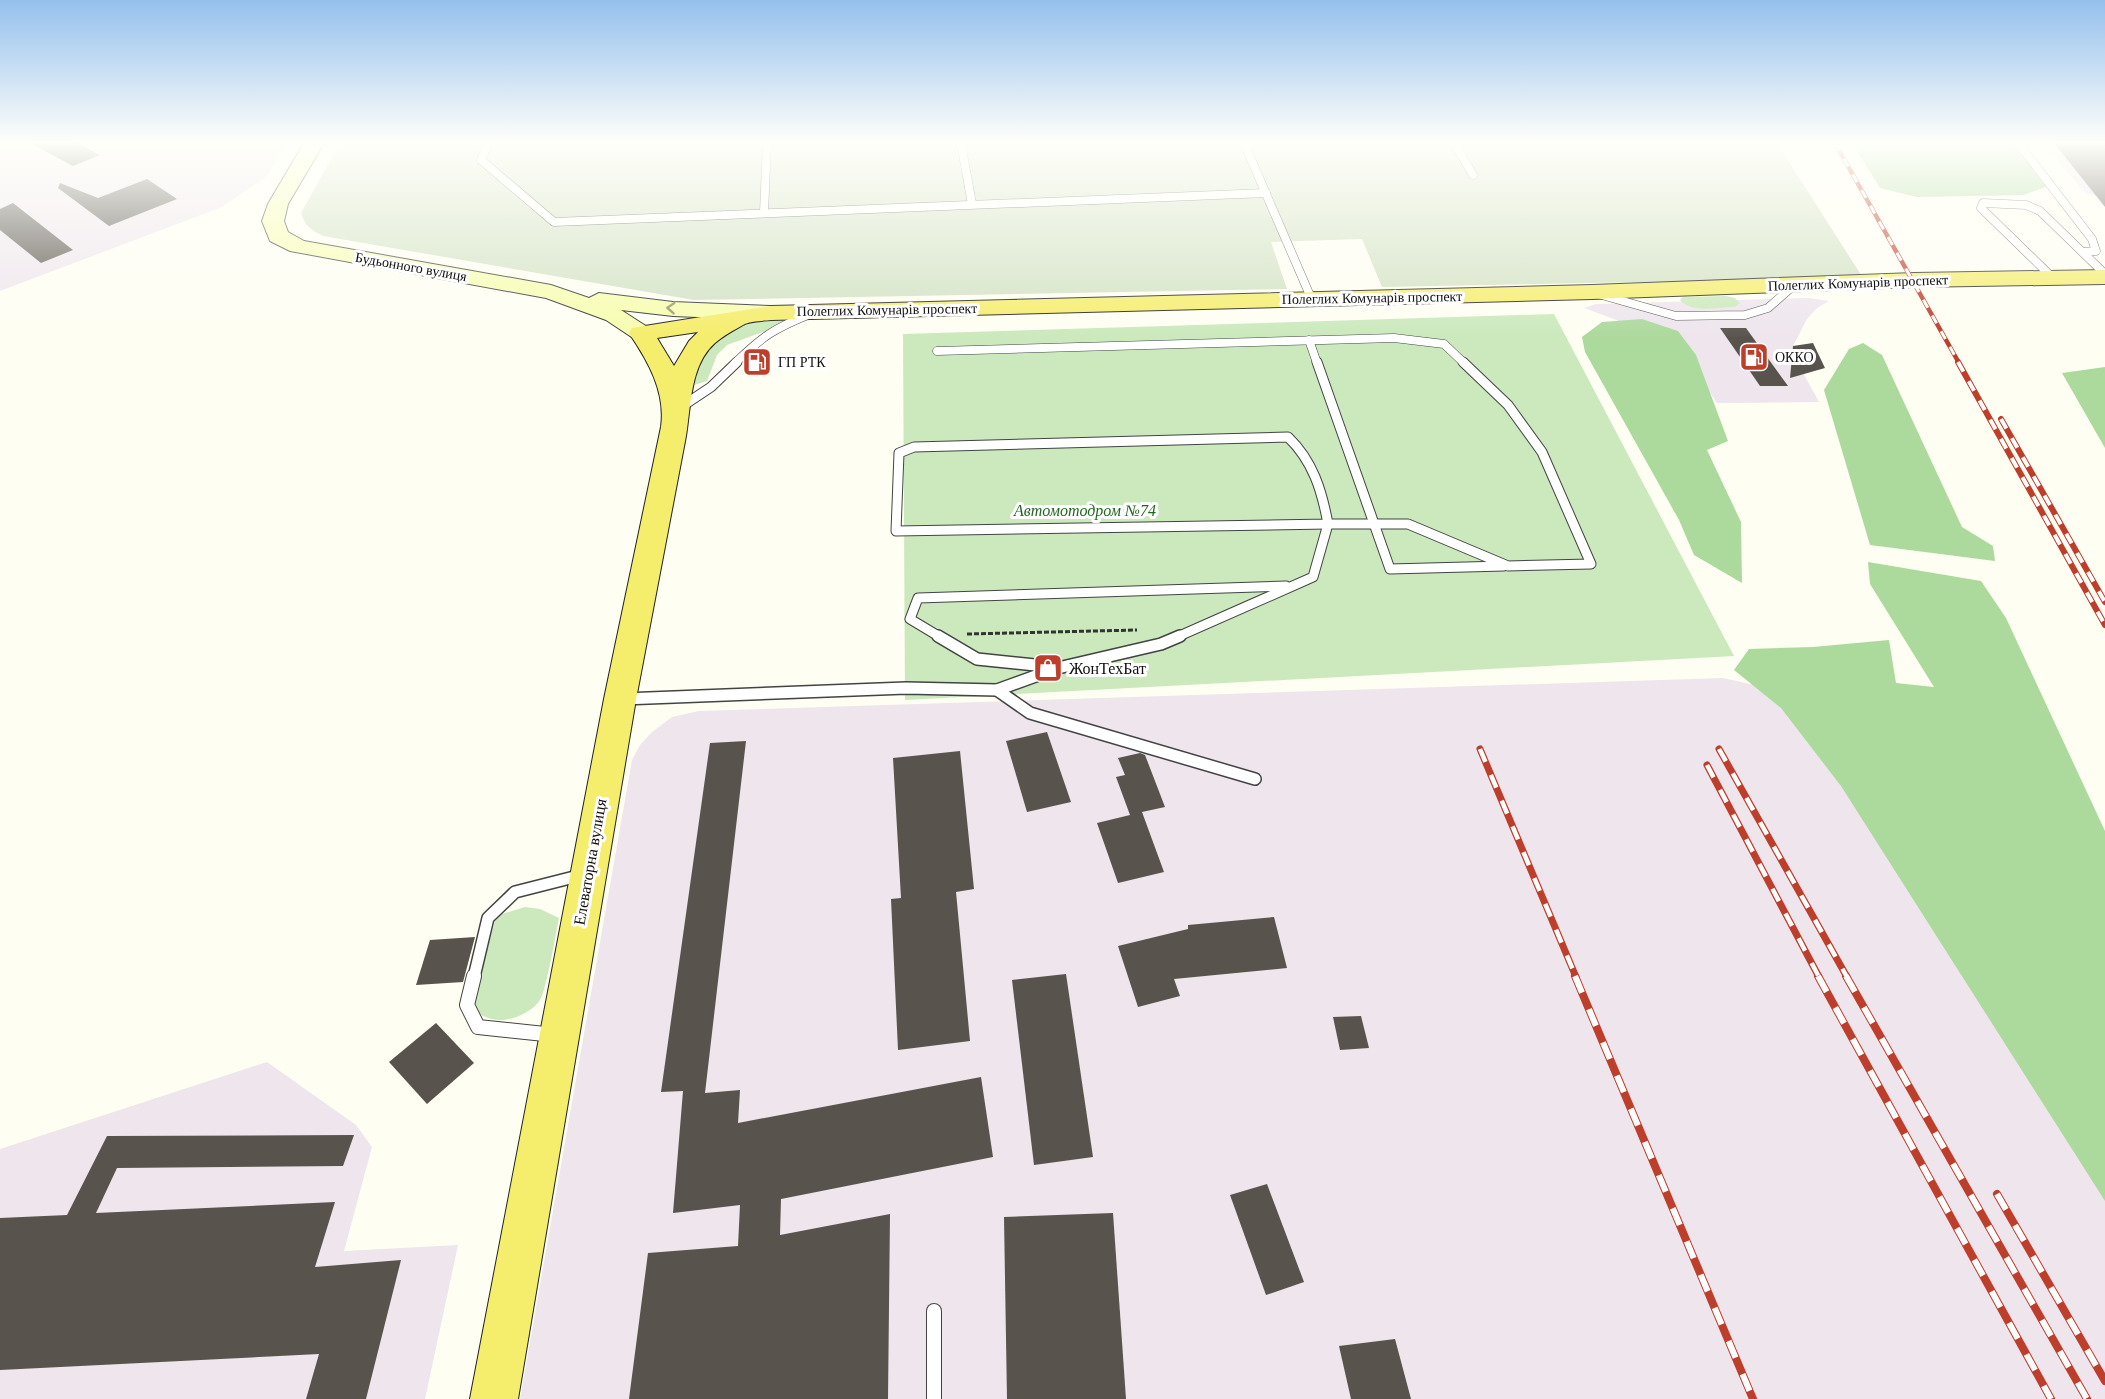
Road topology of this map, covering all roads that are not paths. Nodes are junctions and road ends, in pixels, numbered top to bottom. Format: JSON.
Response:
{"nodes":[{"id":1,"x":277,"y":208,"type":"edge"},
{"id":2,"x":538,"y":208,"type":"edge"},
{"id":3,"x":764,"y":208,"type":"edge"},
{"id":4,"x":861,"y":208,"type":"edge"},
{"id":5,"x":1273,"y":208,"type":"edge"},
{"id":6,"x":1981,"y":208,"type":"edge"},
{"id":7,"x":2034,"y":208,"type":"edge"},
{"id":8,"x":2068,"y":208,"type":"edge"},
{"id":9,"x":764,"y":212,"type":"junction"},
{"id":10,"x":2083,"y":252,"type":"junction"},
{"id":11,"x":2105,"y":275,"type":"edge"},
{"id":12,"x":2053,"y":278,"type":"junction"},
{"id":13,"x":551,"y":292,"type":"junction"},
{"id":14,"x":1312,"y":300,"type":"junction"},
{"id":15,"x":816,"y":311,"type":"junction"},
{"id":16,"x":771,"y":313,"type":"junction"},
{"id":17,"x":641,"y":333,"type":"junction"},
{"id":18,"x":1309,"y":340,"type":"junction"},
{"id":19,"x":937,"y":351,"type":"dead end"},
{"id":20,"x":675,"y":411,"type":"junction"},
{"id":21,"x":1328,"y":524,"type":"junction"},
{"id":22,"x":1373,"y":524,"type":"junction"},
{"id":23,"x":1508,"y":566,"type":"junction"},
{"id":24,"x":1292,"y":586,"type":"junction"},
{"id":25,"x":1058,"y":668,"type":"junction"},
{"id":26,"x":997,"y":690,"type":"junction"},
{"id":27,"x":620,"y":699,"type":"junction"},
{"id":28,"x":1255,"y":779,"type":"dead end"},
{"id":29,"x":588,"y":874,"type":"junction"},
{"id":30,"x":559,"y":1035,"type":"junction"},
{"id":31,"x":934,"y":1311,"type":"dead end"},
{"id":32,"x":494,"y":1399,"type":"edge"},
{"id":33,"x":934,"y":1399,"type":"edge"}],
"edges":[{"from":1,"to":13,"type":"main road","name":"Будьонного вулиця"},
{"from":2,"to":9,"type":"lane"},
{"from":3,"to":9,"type":"lane"},
{"from":4,"to":9,"type":"lane"},
{"from":5,"to":14,"type":"lane"},
{"from":6,"to":12,"type":"lane"},
{"from":7,"to":10,"type":"lane"},
{"from":8,"to":10,"type":"lane"},
{"from":10,"to":11,"type":"lane"},
{"from":11,"to":12,"type":"main road","name":"Полеглих Комунарів проспект"},
{"from":12,"to":14,"type":"main road","name":"Полеглих Комунарів проспект"},
{"from":16,"to":13,"type":"main road","one_way":true},
{"from":13,"to":17,"type":"main road","name":"Будьонного вулиця"},
{"from":14,"to":15,"type":"main road","name":"Полеглих Комунарів проспект"},
{"from":15,"to":16,"type":"main road","name":"Полеглих Комунарів проспект"},
{"from":15,"to":20,"type":"lane"},
{"from":16,"to":17,"type":"main road","name":"Полеглих Комунарів проспект"},
{"from":16,"to":20,"type":"main road"},
{"from":17,"to":20,"type":"main road","name":"Елеваторна вулиця"},
{"from":18,"to":19,"type":"lane"},
{"from":18,"to":22,"type":"lane"},
{"from":18,"to":23,"type":"lane"},
{"from":20,"to":27,"type":"main road","name":"Елеваторна вулиця"},
{"from":21,"to":21,"type":"lane"},
{"from":21,"to":22,"type":"lane"},
{"from":21,"to":24,"type":"lane"},
{"from":22,"to":23,"type":"lane"},
{"from":22,"to":23,"type":"lane"},
{"from":24,"to":25,"type":"lane"},
{"from":24,"to":25,"type":"lane"},
{"from":25,"to":26,"type":"lane"},
{"from":26,"to":27,"type":"lane"},
{"from":26,"to":28,"type":"lane"},
{"from":27,"to":29,"type":"main road","name":"Елеваторна вулиця"},
{"from":29,"to":30,"type":"main road","name":"Елеваторна вулиця"},
{"from":29,"to":30,"type":"lane"},
{"from":30,"to":32,"type":"main road","name":"Елеваторна вулиця"},
{"from":31,"to":33,"type":"lane"}]}
